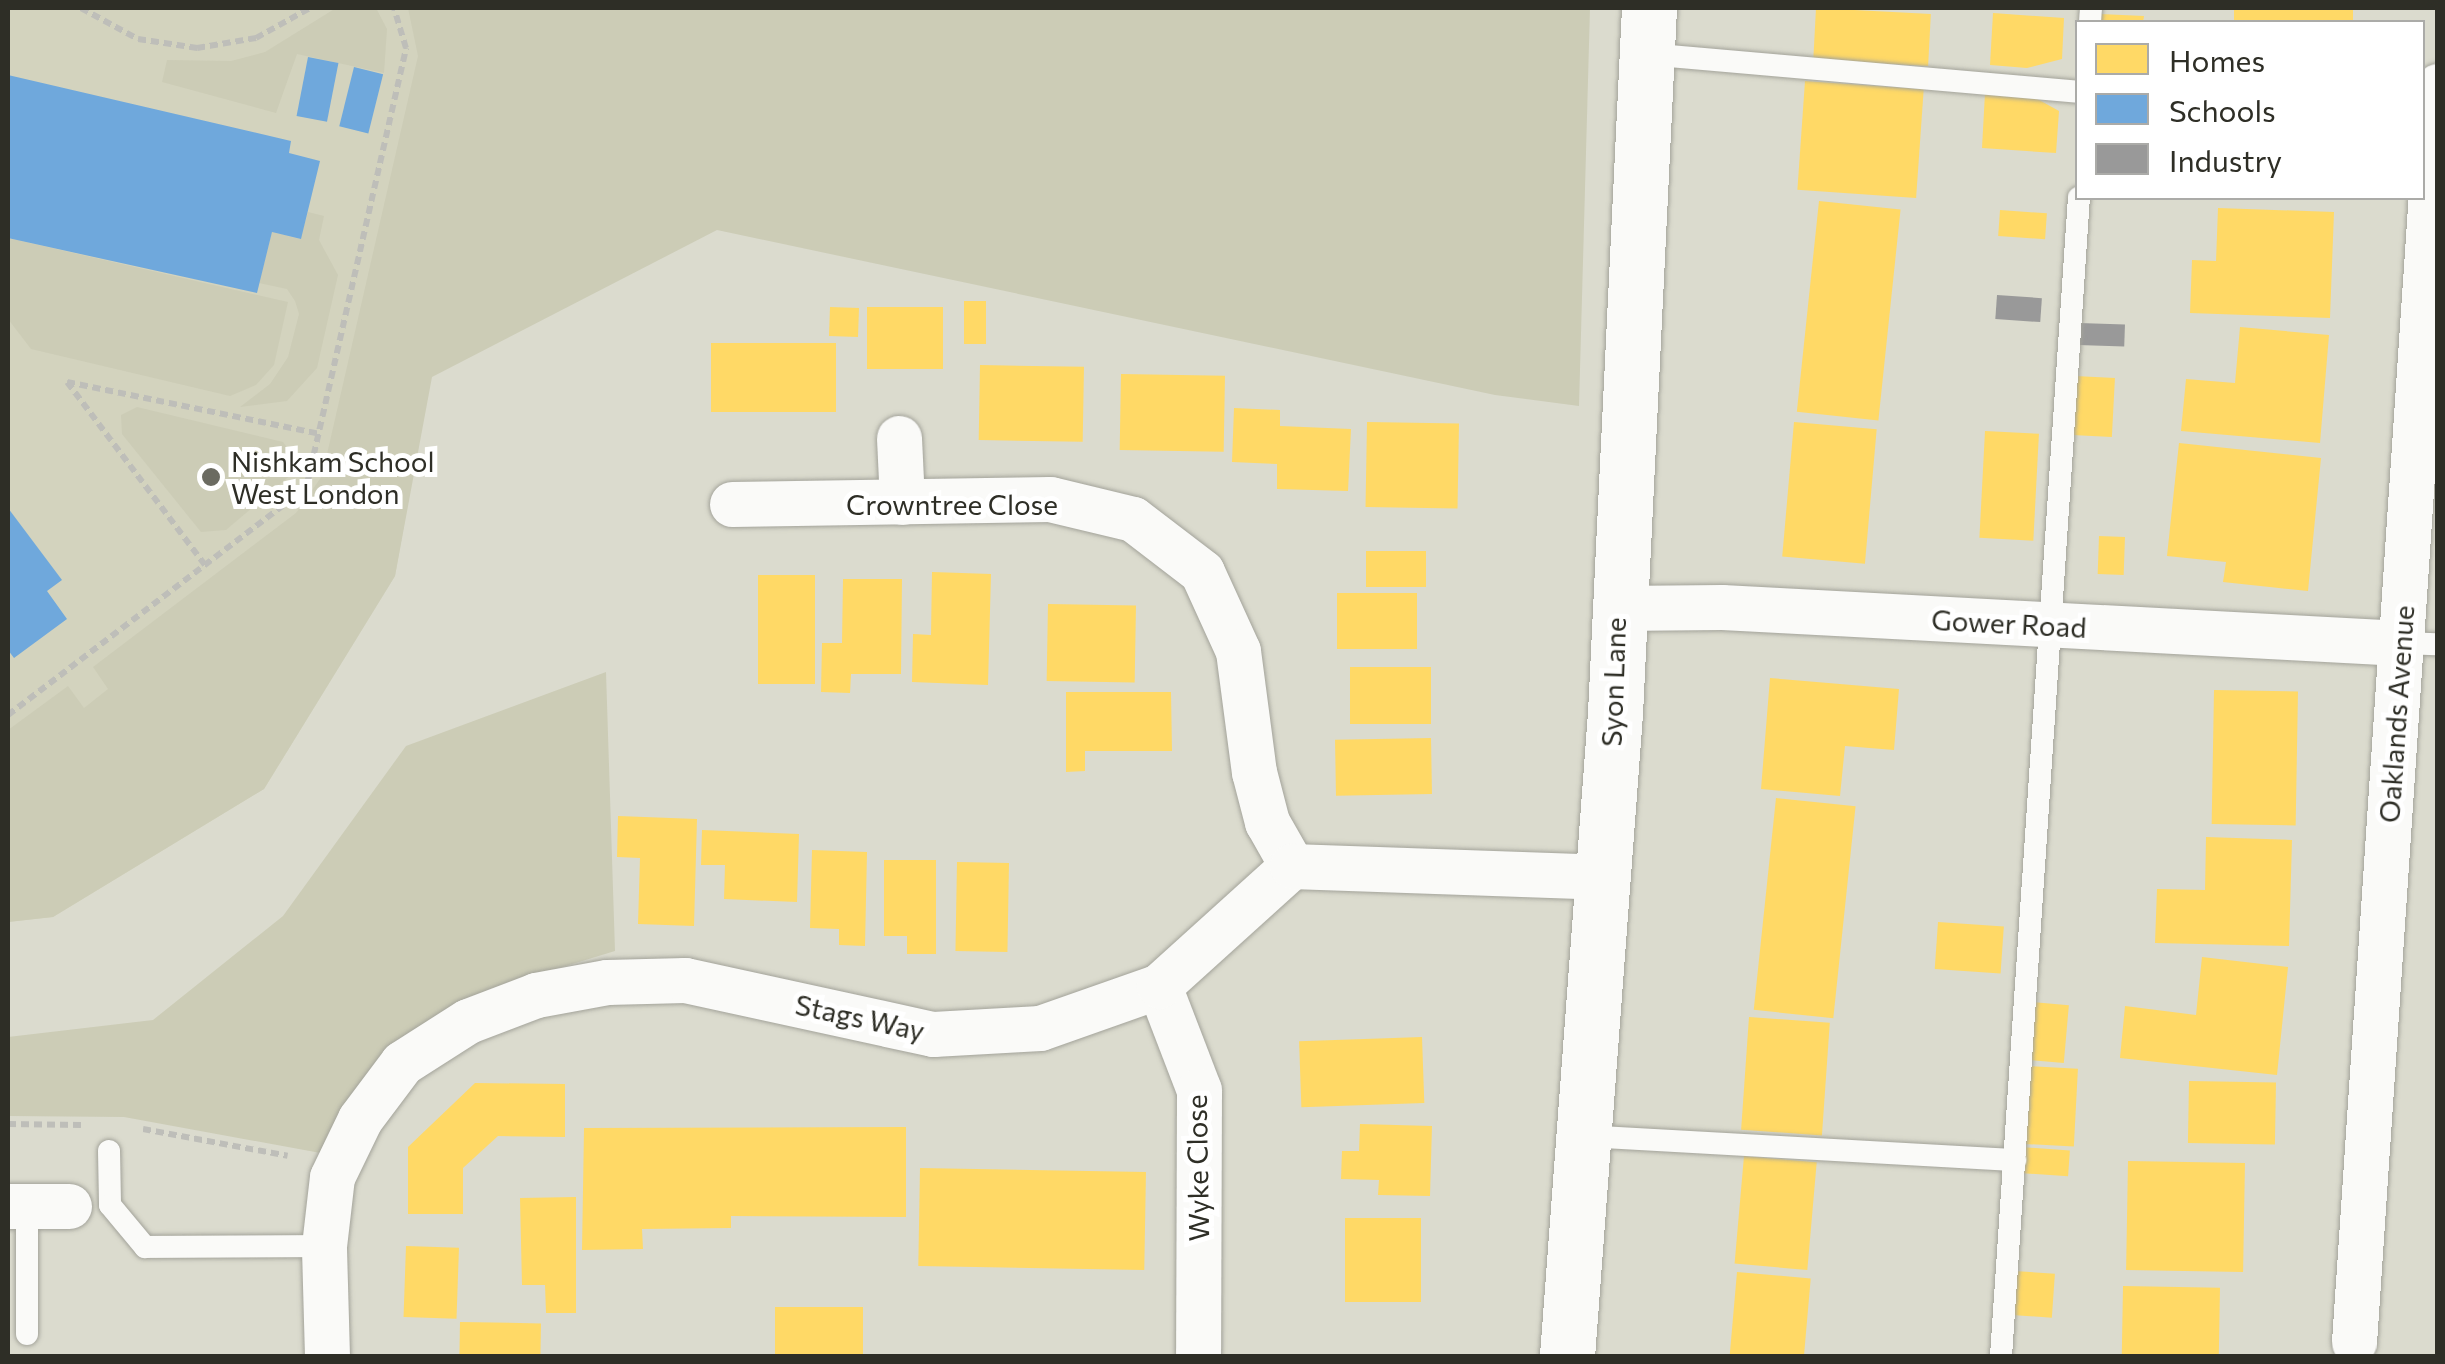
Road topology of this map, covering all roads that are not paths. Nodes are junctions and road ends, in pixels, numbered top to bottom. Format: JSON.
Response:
{"nodes":[{"id":1,"x":1648,"y":31,"type":"edge"},
{"id":2,"x":2438,"y":86,"type":"edge"},
{"id":3,"x":2075,"y":92,"type":"edge"},
{"id":4,"x":2079,"y":200,"type":"edge"},
{"id":5,"x":898,"y":438,"type":"dead end"},
{"id":6,"x":902,"y":502,"type":"junction"},
{"id":7,"x":732,"y":504,"type":"dead end"},
{"id":8,"x":1616,"y":608,"type":"junction"},
{"id":9,"x":2052,"y":626,"type":"junction"},
{"id":10,"x":2419,"y":644,"type":"edge"},
{"id":11,"x":1292,"y":866,"type":"junction"},
{"id":12,"x":1600,"y":877,"type":"junction"},
{"id":13,"x":1159,"y":986,"type":"junction"},
{"id":14,"x":1580,"y":1136,"type":"junction"},
{"id":15,"x":109,"y":1151,"type":"dead end"},
{"id":16,"x":2015,"y":1160,"type":"junction"},
{"id":17,"x":34,"y":1206,"type":"edge"},
{"id":18,"x":324,"y":1246,"type":"junction"},
{"id":19,"x":28,"y":1334,"type":"dead end"},
{"id":20,"x":2354,"y":1342,"type":"dead end"},
{"id":21,"x":327,"y":1356,"type":"edge"},
{"id":22,"x":1198,"y":1356,"type":"edge"},
{"id":23,"x":1567,"y":1356,"type":"edge"},
{"id":24,"x":2001,"y":1356,"type":"edge"}],
"edges":[{"from":1,"to":3,"type":"lane"},
{"from":1,"to":8,"type":"main road","name":"Syon Lane"},
{"from":2,"to":10,"type":"street","name":"Oaklands Avenue"},
{"from":4,"to":9,"type":"lane"},
{"from":5,"to":6,"type":"street"},
{"from":6,"to":7,"type":"street","name":"Crowntree Close"},
{"from":6,"to":11,"type":"street","name":"Crowntree Close"},
{"from":8,"to":9,"type":"street","name":"Gower Road"},
{"from":8,"to":12,"type":"main road","name":"Syon Lane"},
{"from":9,"to":10,"type":"street","name":"Gower Road"},
{"from":9,"to":16,"type":"lane"},
{"from":10,"to":20,"type":"street","name":"Oaklands Avenue"},
{"from":11,"to":12,"type":"street"},
{"from":11,"to":13,"type":"street","name":"Stags Way"},
{"from":12,"to":14,"type":"main road","name":"Syon Lane"},
{"from":13,"to":18,"type":"street","name":"Stags Way"},
{"from":13,"to":22,"type":"street","name":"Wyke Close"},
{"from":14,"to":16,"type":"lane"},
{"from":14,"to":23,"type":"main road","name":"Syon Lane"},
{"from":15,"to":18,"type":"lane"},
{"from":16,"to":24,"type":"lane"},
{"from":17,"to":19,"type":"lane"},
{"from":18,"to":21,"type":"street","name":"Stags Way"}]}
